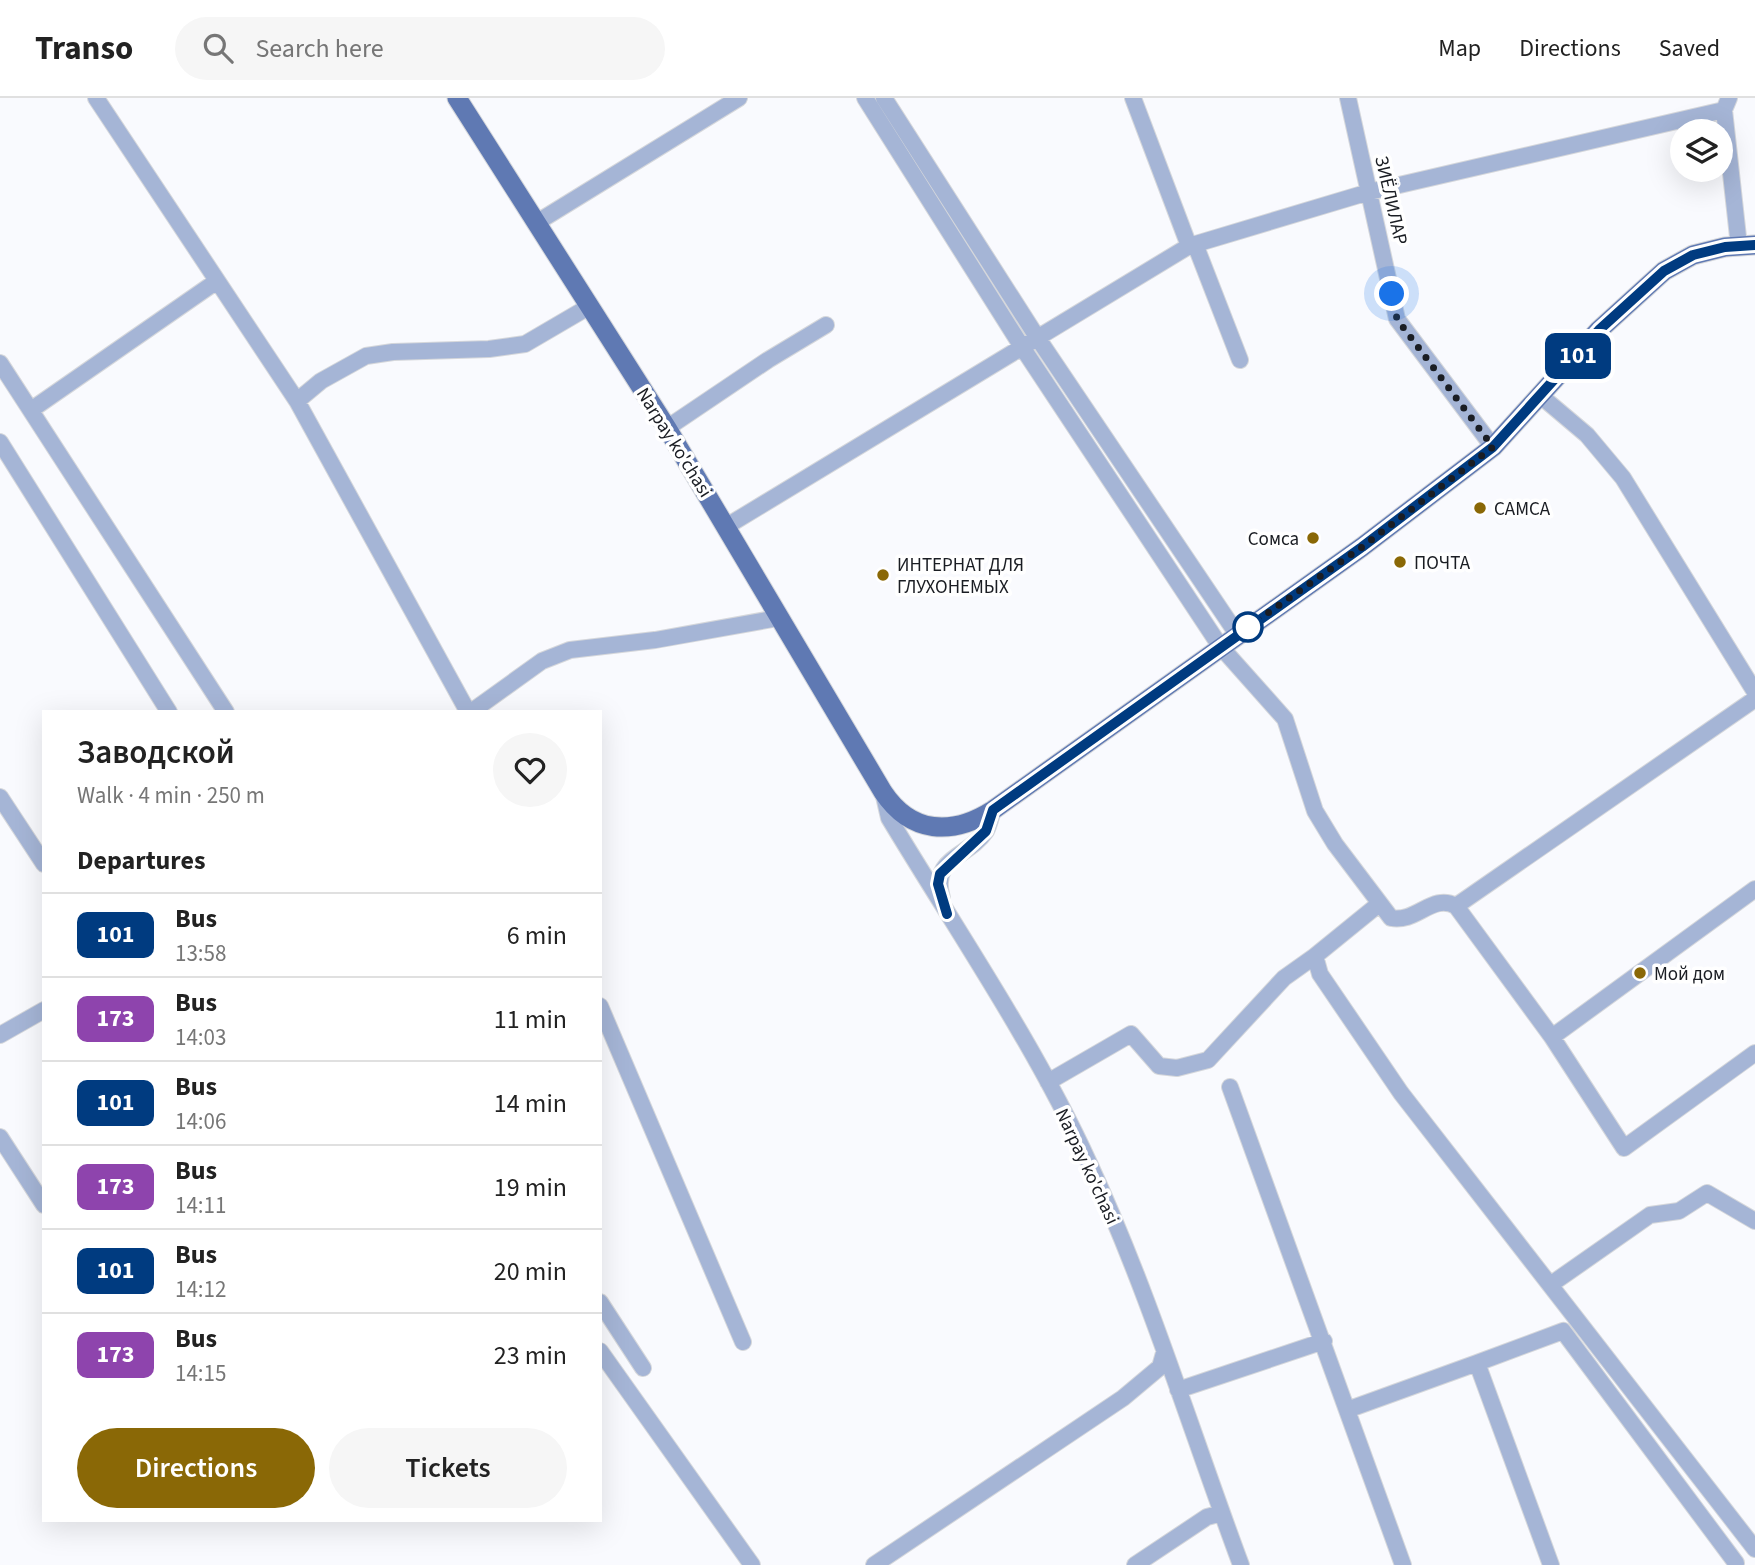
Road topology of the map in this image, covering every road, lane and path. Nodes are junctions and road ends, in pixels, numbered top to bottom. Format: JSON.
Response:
{"nodes":[{"id":1,"x":96,"y":98,"type":"edge"},
{"id":2,"x":457,"y":98,"type":"edge"},
{"id":3,"x":865,"y":98,"type":"edge"},
{"id":4,"x":884,"y":98,"type":"edge"},
{"id":5,"x":1133,"y":98,"type":"edge"},
{"id":6,"x":1348,"y":98,"type":"edge"},
{"id":7,"x":733,"y":100,"type":"edge"},
{"id":8,"x":1726,"y":104,"type":"edge"},
{"id":9,"x":1369,"y":192,"type":"junction"},
{"id":10,"x":536,"y":223,"type":"junction"},
{"id":11,"x":1192,"y":245,"type":"junction"},
{"id":12,"x":1747,"y":246,"type":"edge"},
{"id":13,"x":217,"y":281,"type":"junction"},
{"id":14,"x":590,"y":306,"type":"junction"},
{"id":15,"x":826,"y":326,"type":"dead end"},
{"id":16,"x":1037,"y":337,"type":"junction"},
{"id":17,"x":1022,"y":347,"type":"junction"},
{"id":18,"x":1240,"y":360,"type":"dead end"},
{"id":19,"x":0,"y":363,"type":"edge"},
{"id":20,"x":1542,"y":397,"type":"junction"},
{"id":21,"x":297,"y":401,"type":"junction"},
{"id":22,"x":32,"y":410,"type":"junction"},
{"id":23,"x":667,"y":428,"type":"junction"},
{"id":24,"x":0,"y":442,"type":"edge"},
{"id":25,"x":1493,"y":447,"type":"junction"},
{"id":26,"x":727,"y":526,"type":"junction"},
{"id":27,"x":778,"y":618,"type":"junction"},
{"id":28,"x":1237,"y":634,"type":"junction"},
{"id":29,"x":1220,"y":646,"type":"junction"},
{"id":30,"x":1755,"y":692,"type":"edge"},
{"id":31,"x":1755,"y":699,"type":"edge"},
{"id":32,"x":168,"y":710,"type":"edge"},
{"id":33,"x":225,"y":710,"type":"edge"},
{"id":34,"x":468,"y":710,"type":"edge"},
{"id":35,"x":472,"y":710,"type":"edge"},
{"id":36,"x":883,"y":792,"type":"junction"},
{"id":37,"x":0,"y":797,"type":"edge"},
{"id":38,"x":993,"y":810,"type":"junction"},
{"id":39,"x":42,"y":861,"type":"edge"},
{"id":40,"x":1755,"y":888,"type":"edge"},
{"id":41,"x":1379,"y":904,"type":"junction"},
{"id":42,"x":1456,"y":906,"type":"junction"},
{"id":43,"x":947,"y":914,"type":"junction"},
{"id":44,"x":1315,"y":956,"type":"junction"},
{"id":45,"x":42,"y":1011,"type":"edge"},
{"id":46,"x":602,"y":1011,"type":"edge"},
{"id":47,"x":0,"y":1035,"type":"edge"},
{"id":48,"x":1552,"y":1037,"type":"junction"},
{"id":49,"x":1755,"y":1053,"type":"edge"},
{"id":50,"x":1048,"y":1082,"type":"junction"},
{"id":51,"x":1230,"y":1087,"type":"dead end"},
{"id":52,"x":0,"y":1137,"type":"edge"},
{"id":53,"x":42,"y":1202,"type":"edge"},
{"id":54,"x":1755,"y":1221,"type":"edge"},
{"id":55,"x":1550,"y":1285,"type":"junction"},
{"id":56,"x":602,"y":1305,"type":"edge"},
{"id":57,"x":1324,"y":1341,"type":"junction"},
{"id":58,"x":743,"y":1342,"type":"dead end"},
{"id":59,"x":1164,"y":1353,"type":"junction"},
{"id":60,"x":602,"y":1354,"type":"edge"},
{"id":61,"x":1476,"y":1363,"type":"junction"},
{"id":62,"x":643,"y":1368,"type":"dead end"},
{"id":63,"x":1178,"y":1390,"type":"junction"},
{"id":64,"x":1347,"y":1410,"type":"junction"},
{"id":65,"x":1222,"y":1513,"type":"junction"},
{"id":66,"x":1755,"y":1549,"type":"edge"},
{"id":67,"x":1735,"y":1564,"type":"edge"},
{"id":68,"x":752,"y":1565,"type":"edge"},
{"id":69,"x":874,"y":1565,"type":"edge"},
{"id":70,"x":1135,"y":1565,"type":"edge"},
{"id":71,"x":1241,"y":1565,"type":"edge"},
{"id":72,"x":1403,"y":1565,"type":"edge"},
{"id":73,"x":1551,"y":1565,"type":"edge"}],
"edges":[{"from":1,"to":13,"type":"street"},
{"from":2,"to":10,"type":"main road","name":"Narpay ko'chasi"},
{"from":3,"to":17,"type":"street"},
{"from":4,"to":16,"type":"street"},
{"from":5,"to":11,"type":"street"},
{"from":6,"to":9,"type":"street","name":"ЗИЁЛИЛАР"},
{"from":7,"to":10,"type":"street"},
{"from":8,"to":9,"type":"street"},
{"from":8,"to":12,"type":"street"},
{"from":9,"to":11,"type":"street"},
{"from":9,"to":25,"type":"street","name":"ЗИЁЛИЛАР"},
{"from":10,"to":14,"type":"main road","name":"Narpay ko'chasi"},
{"from":11,"to":16,"type":"street"},
{"from":11,"to":18,"type":"street"},
{"from":12,"to":20,"type":"main road"},
{"from":13,"to":21,"type":"street"},
{"from":13,"to":22,"type":"street"},
{"from":14,"to":21,"type":"street"},
{"from":14,"to":23,"type":"main road","name":"Narpay ko'chasi"},
{"from":15,"to":23,"type":"street"},
{"from":16,"to":17,"type":"street"},
{"from":16,"to":28,"type":"street"},
{"from":17,"to":26,"type":"street"},
{"from":17,"to":29,"type":"street"},
{"from":19,"to":22,"type":"street"},
{"from":20,"to":25,"type":"main road"},
{"from":20,"to":30,"type":"street"},
{"from":21,"to":34,"type":"street"},
{"from":22,"to":33,"type":"street"},
{"from":23,"to":26,"type":"main road","name":"Narpay ko'chasi"},
{"from":24,"to":32,"type":"street"},
{"from":25,"to":28,"type":"main road"},
{"from":26,"to":27,"type":"main road","name":"Narpay ko'chasi"},
{"from":27,"to":35,"type":"street"},
{"from":27,"to":36,"type":"main road","name":"Narpay ko'chasi"},
{"from":28,"to":29,"type":"main road"},
{"from":29,"to":38,"type":"main road"},
{"from":29,"to":41,"type":"street"},
{"from":31,"to":42,"type":"street"},
{"from":36,"to":38,"type":"main road","name":"Narpay ko'chasi"},
{"from":36,"to":43,"type":"street","name":"Narpay ko'chasi"},
{"from":37,"to":39,"type":"street"},
{"from":38,"to":43,"type":"street"},
{"from":40,"to":48,"type":"street"},
{"from":41,"to":42,"type":"street"},
{"from":41,"to":44,"type":"street"},
{"from":42,"to":48,"type":"street"},
{"from":43,"to":50,"type":"street","name":"Narpay ko'chasi"},
{"from":44,"to":50,"type":"street"},
{"from":44,"to":55,"type":"street"},
{"from":45,"to":47,"type":"street"},
{"from":46,"to":58,"type":"street"},
{"from":48,"to":49,"type":"street"},
{"from":50,"to":59,"type":"street","name":"Narpay ko'chasi"},
{"from":51,"to":57,"type":"street"},
{"from":52,"to":53,"type":"street"},
{"from":54,"to":55,"type":"street"},
{"from":55,"to":66,"type":"street"},
{"from":56,"to":62,"type":"street"},
{"from":57,"to":63,"type":"street"},
{"from":57,"to":64,"type":"street"},
{"from":59,"to":63,"type":"street","name":"Narpay ko'chasi"},
{"from":59,"to":69,"type":"street"},
{"from":60,"to":68,"type":"street"},
{"from":61,"to":64,"type":"street"},
{"from":61,"to":67,"type":"street"},
{"from":61,"to":73,"type":"street"},
{"from":63,"to":65,"type":"street","name":"Narpay ko'chasi"},
{"from":64,"to":72,"type":"street"},
{"from":65,"to":70,"type":"street"},
{"from":65,"to":71,"type":"street","name":"Narpay ko'chasi"},
{"from":66,"to":67,"type":"street"}]}
